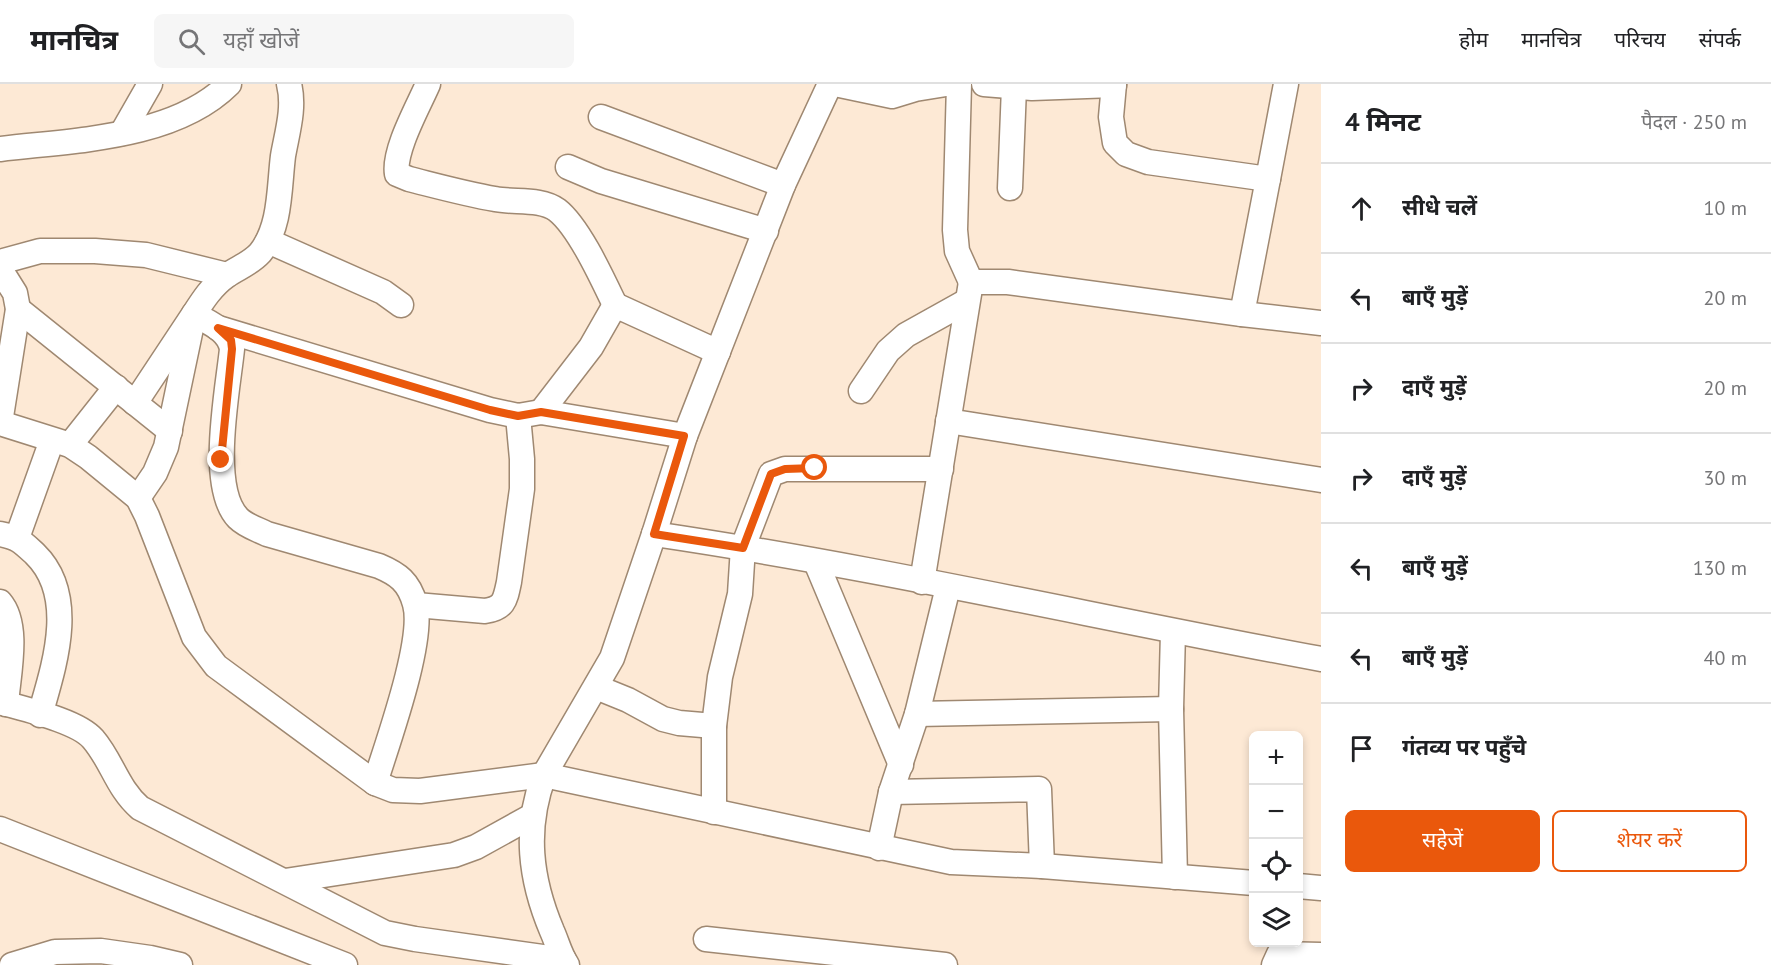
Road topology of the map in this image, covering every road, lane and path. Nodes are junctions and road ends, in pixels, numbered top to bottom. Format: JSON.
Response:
{"nodes":[{"id":1,"x":150,"y":84,"type":"edge"},
{"id":2,"x":229,"y":84,"type":"edge"},
{"id":3,"x":289,"y":84,"type":"edge"},
{"id":4,"x":428,"y":84,"type":"edge"},
{"id":5,"x":830,"y":84,"type":"edge"},
{"id":6,"x":835,"y":84,"type":"edge"},
{"id":7,"x":946,"y":84,"type":"edge"},
{"id":8,"x":959,"y":84,"type":"edge"},
{"id":9,"x":984,"y":84,"type":"edge"},
{"id":10,"x":1114,"y":84,"type":"edge"},
{"id":11,"x":1286,"y":84,"type":"edge"},
{"id":12,"x":1014,"y":87,"type":"junction"},
{"id":13,"x":601,"y":117,"type":"dead end"},
{"id":14,"x":122,"y":133,"type":"junction"},
{"id":15,"x":0,"y":149,"type":"edge"},
{"id":16,"x":568,"y":167,"type":"dead end"},
{"id":17,"x":1268,"y":179,"type":"junction"},
{"id":18,"x":783,"y":185,"type":"junction"},
{"id":19,"x":1010,"y":188,"type":"dead end"},
{"id":20,"x":766,"y":231,"type":"junction"},
{"id":21,"x":268,"y":241,"type":"junction"},
{"id":22,"x":0,"y":262,"type":"edge"},
{"id":23,"x":0,"y":269,"type":"edge"},
{"id":24,"x":227,"y":275,"type":"junction"},
{"id":25,"x":969,"y":291,"type":"junction"},
{"id":26,"x":401,"y":304,"type":"dead end"},
{"id":27,"x":615,"y":305,"type":"junction"},
{"id":28,"x":18,"y":309,"type":"junction"},
{"id":29,"x":194,"y":314,"type":"junction"},
{"id":30,"x":1242,"y":314,"type":"junction"},
{"id":31,"x":1321,"y":323,"type":"edge"},
{"id":32,"x":218,"y":328,"type":"junction"},
{"id":33,"x":718,"y":352,"type":"junction"},
{"id":34,"x":6,"y":353,"type":"edge"},
{"id":35,"x":116,"y":387,"type":"junction"},
{"id":36,"x":861,"y":391,"type":"dead end"},
{"id":37,"x":135,"y":403,"type":"junction"},
{"id":38,"x":529,"y":414,"type":"junction"},
{"id":39,"x":948,"y":421,"type":"junction"},
{"id":40,"x":0,"y":423,"type":"edge"},
{"id":41,"x":170,"y":431,"type":"junction"},
{"id":42,"x":684,"y":436,"type":"junction"},
{"id":43,"x":61,"y":442,"type":"junction"},
{"id":44,"x":941,"y":469,"type":"junction"},
{"id":45,"x":1321,"y":480,"type":"edge"},
{"id":46,"x":138,"y":498,"type":"junction"},
{"id":47,"x":654,"y":534,"type":"junction"},
{"id":48,"x":9,"y":536,"type":"edge"},
{"id":49,"x":743,"y":548,"type":"junction"},
{"id":50,"x":816,"y":562,"type":"junction"},
{"id":51,"x":922,"y":582,"type":"junction"},
{"id":52,"x":948,"y":587,"type":"junction"},
{"id":53,"x":0,"y":602,"type":"edge"},
{"id":54,"x":416,"y":605,"type":"junction"},
{"id":55,"x":1173,"y":632,"type":"junction"},
{"id":56,"x":1321,"y":659,"type":"edge"},
{"id":57,"x":596,"y":687,"type":"junction"},
{"id":58,"x":3,"y":703,"type":"edge"},
{"id":59,"x":1171,"y":709,"type":"junction"},
{"id":60,"x":917,"y":714,"type":"junction"},
{"id":61,"x":40,"y":715,"type":"junction"},
{"id":62,"x":714,"y":726,"type":"junction"},
{"id":63,"x":901,"y":765,"type":"junction"},
{"id":64,"x":544,"y":775,"type":"junction"},
{"id":65,"x":375,"y":783,"type":"junction"},
{"id":66,"x":891,"y":792,"type":"junction"},
{"id":67,"x":714,"y":812,"type":"junction"},
{"id":68,"x":532,"y":816,"type":"junction"},
{"id":69,"x":0,"y":830,"type":"edge"},
{"id":70,"x":879,"y":848,"type":"junction"},
{"id":71,"x":1042,"y":866,"type":"junction"},
{"id":72,"x":1175,"y":877,"type":"junction"},
{"id":73,"x":285,"y":881,"type":"junction"},
{"id":74,"x":1249,"y":883,"type":"edge"},
{"id":75,"x":1303,"y":886,"type":"edge"},
{"id":76,"x":1321,"y":888,"type":"edge"},
{"id":77,"x":706,"y":939,"type":"dead end"},
{"id":78,"x":1321,"y":955,"type":"edge"},
{"id":79,"x":292,"y":956,"type":"edge"},
{"id":80,"x":566,"y":962,"type":"edge"},
{"id":81,"x":12,"y":965,"type":"edge"},
{"id":82,"x":180,"y":965,"type":"edge"},
{"id":83,"x":345,"y":965,"type":"edge"},
{"id":84,"x":945,"y":965,"type":"edge"},
{"id":85,"x":1274,"y":965,"type":"edge"}],
"edges":[{"from":1,"to":14,"type":"street"},
{"from":2,"to":14,"type":"street"},
{"from":3,"to":21,"type":"street"},
{"from":4,"to":27,"type":"street"},
{"from":5,"to":18,"type":"street"},
{"from":6,"to":7,"type":"street"},
{"from":8,"to":25,"type":"street"},
{"from":9,"to":12,"type":"street"},
{"from":10,"to":12,"type":"street"},
{"from":10,"to":17,"type":"street"},
{"from":11,"to":17,"type":"street"},
{"from":12,"to":19,"type":"street"},
{"from":13,"to":18,"type":"street"},
{"from":14,"to":15,"type":"street"},
{"from":16,"to":20,"type":"street"},
{"from":17,"to":30,"type":"street"},
{"from":18,"to":20,"type":"street"},
{"from":20,"to":33,"type":"street"},
{"from":21,"to":24,"type":"street"},
{"from":21,"to":26,"type":"street"},
{"from":22,"to":24,"type":"street"},
{"from":23,"to":28,"type":"street"},
{"from":24,"to":29,"type":"street"},
{"from":25,"to":30,"type":"street"},
{"from":25,"to":36,"type":"street"},
{"from":25,"to":39,"type":"street"},
{"from":27,"to":33,"type":"street"},
{"from":27,"to":38,"type":"street"},
{"from":28,"to":34,"type":"street"},
{"from":28,"to":35,"type":"street"},
{"from":29,"to":32,"type":"street"},
{"from":29,"to":37,"type":"street"},
{"from":29,"to":41,"type":"street"},
{"from":30,"to":31,"type":"street"},
{"from":32,"to":38,"type":"street"},
{"from":32,"to":54,"type":"street"},
{"from":33,"to":42,"type":"street"},
{"from":34,"to":40,"type":"street"},
{"from":35,"to":37,"type":"street"},
{"from":35,"to":43,"type":"street"},
{"from":37,"to":41,"type":"street"},
{"from":38,"to":42,"type":"street"},
{"from":38,"to":54,"type":"street"},
{"from":39,"to":44,"type":"street"},
{"from":39,"to":45,"type":"street"},
{"from":40,"to":43,"type":"street"},
{"from":41,"to":46,"type":"street"},
{"from":42,"to":47,"type":"street"},
{"from":43,"to":46,"type":"street"},
{"from":43,"to":48,"type":"street"},
{"from":44,"to":49,"type":"street"},
{"from":44,"to":51,"type":"street"},
{"from":46,"to":65,"type":"street"},
{"from":47,"to":49,"type":"street"},
{"from":47,"to":57,"type":"street"},
{"from":48,"to":61,"type":"street"},
{"from":49,"to":50,"type":"street"},
{"from":49,"to":62,"type":"street"},
{"from":50,"to":51,"type":"street"},
{"from":50,"to":63,"type":"street"},
{"from":51,"to":52,"type":"street"},
{"from":52,"to":55,"type":"street"},
{"from":52,"to":60,"type":"street"},
{"from":53,"to":58,"type":"street"},
{"from":54,"to":65,"type":"street"},
{"from":55,"to":56,"type":"street"},
{"from":55,"to":59,"type":"street"},
{"from":57,"to":62,"type":"street"},
{"from":57,"to":64,"type":"street"},
{"from":58,"to":61,"type":"street"},
{"from":59,"to":60,"type":"street"},
{"from":59,"to":72,"type":"street"},
{"from":60,"to":63,"type":"street"},
{"from":61,"to":73,"type":"street"},
{"from":62,"to":67,"type":"street"},
{"from":63,"to":66,"type":"street"},
{"from":64,"to":65,"type":"street"},
{"from":64,"to":67,"type":"street"},
{"from":64,"to":68,"type":"street"},
{"from":66,"to":70,"type":"street"},
{"from":66,"to":71,"type":"street"},
{"from":67,"to":70,"type":"street"},
{"from":68,"to":73,"type":"street"},
{"from":68,"to":80,"type":"street"},
{"from":69,"to":79,"type":"street"},
{"from":70,"to":71,"type":"street"},
{"from":71,"to":72,"type":"street"},
{"from":72,"to":74,"type":"street"},
{"from":73,"to":80,"type":"street"},
{"from":75,"to":76,"type":"street"},
{"from":77,"to":84,"type":"street"},
{"from":78,"to":85,"type":"street"},
{"from":79,"to":83,"type":"street"},
{"from":81,"to":82,"type":"street"}]}
